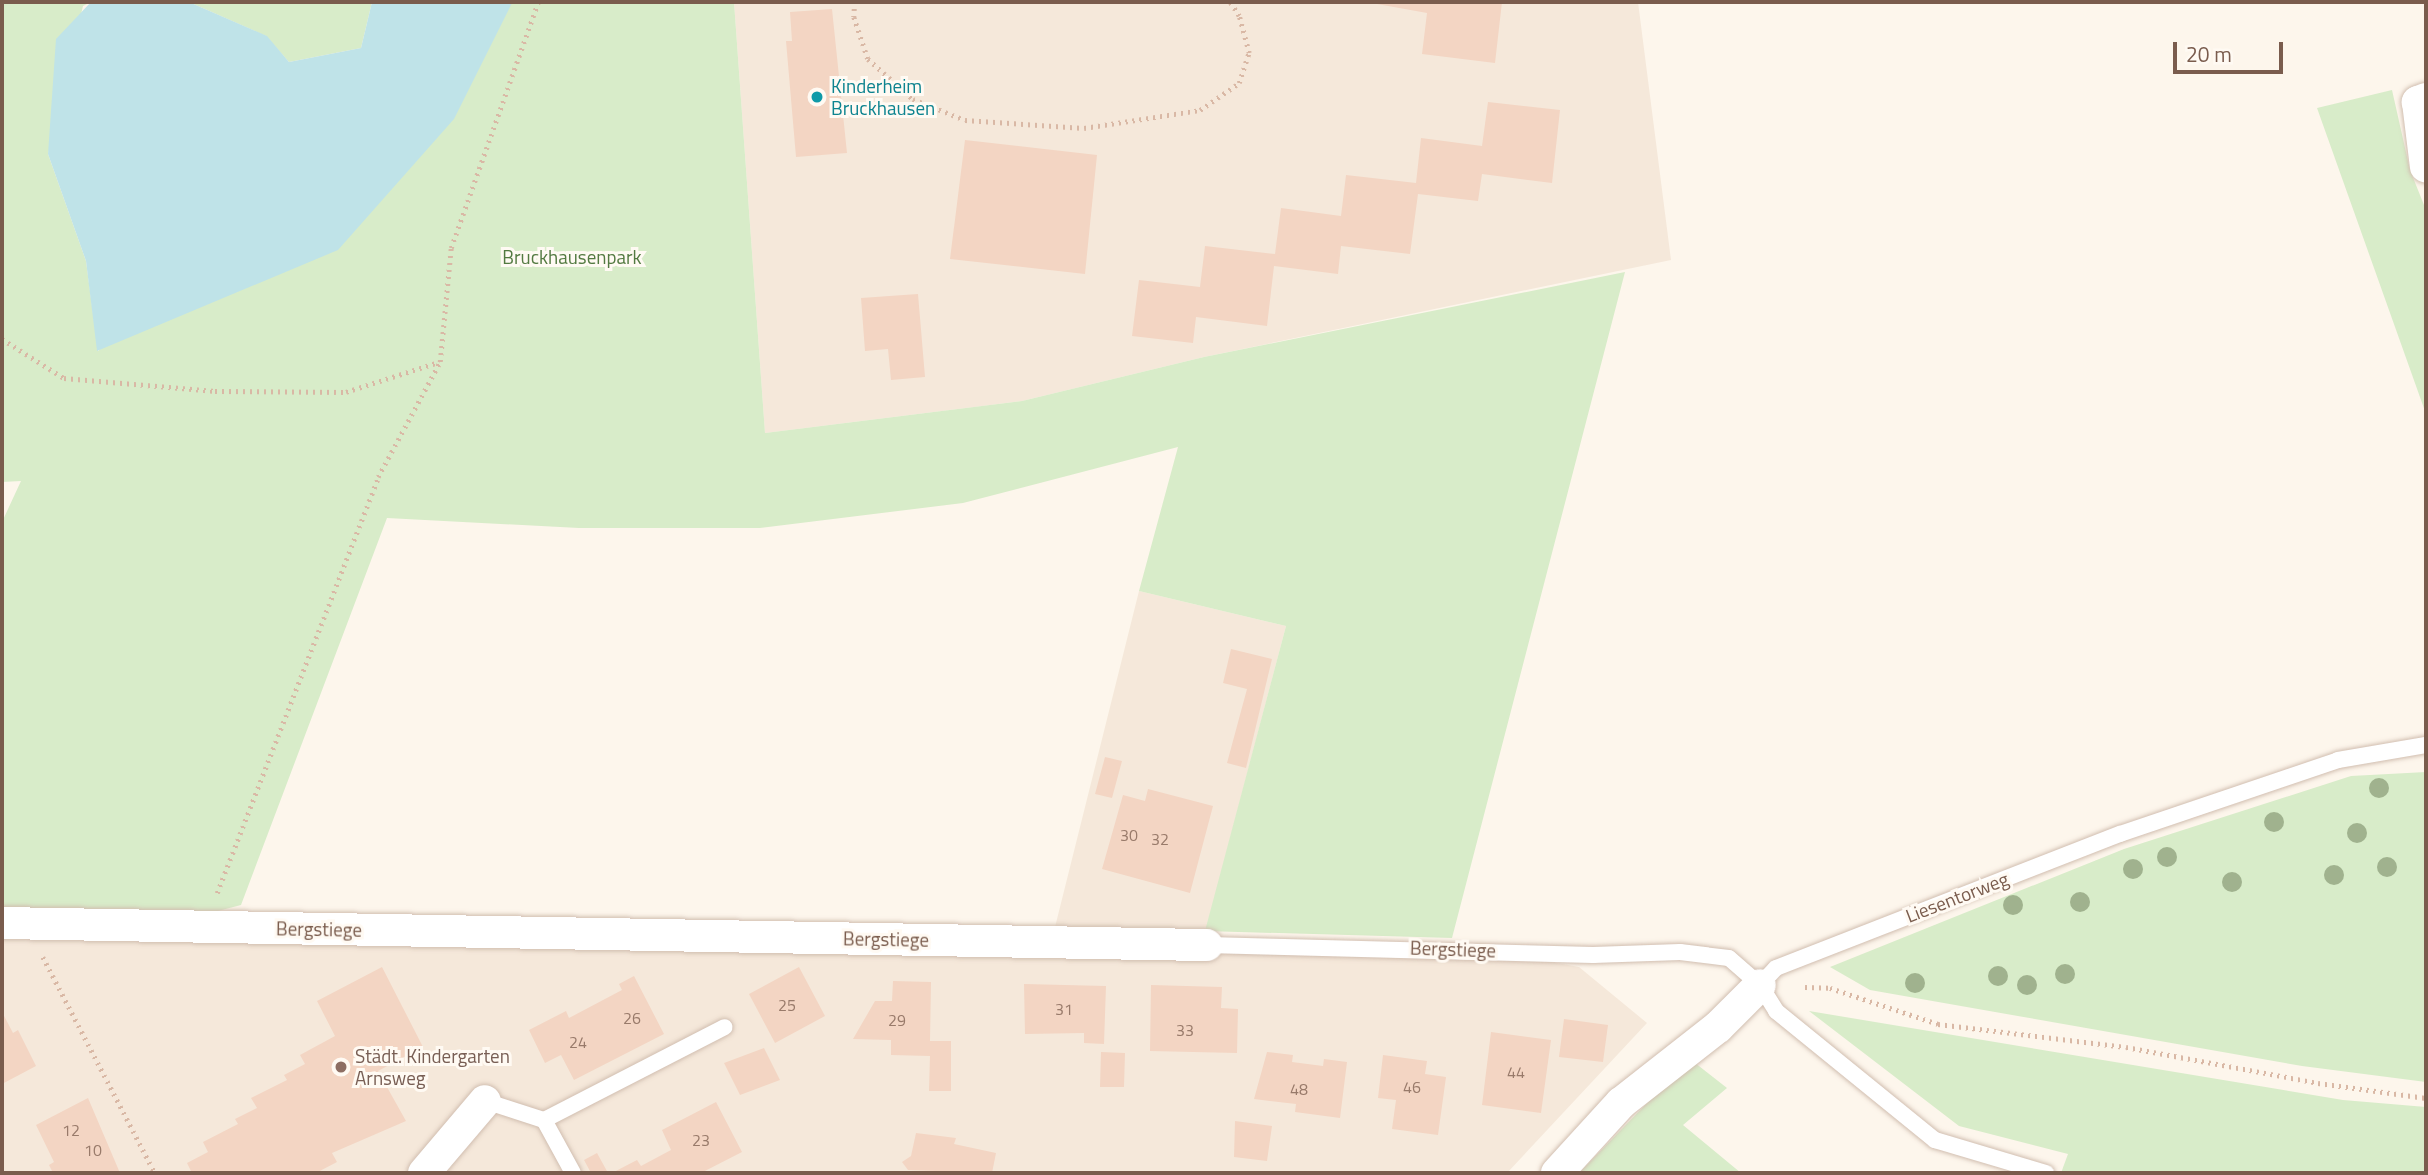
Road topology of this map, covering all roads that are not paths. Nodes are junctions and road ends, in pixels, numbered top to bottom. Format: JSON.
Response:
{"nodes":[{"id":1,"x":2426,"y":99,"type":"edge"},
{"id":2,"x":2426,"y":167,"type":"edge"},
{"id":3,"x":2426,"y":745,"type":"edge"},
{"id":4,"x":14,"y":923,"type":"edge"},
{"id":5,"x":1207,"y":944,"type":"joint"},
{"id":6,"x":1760,"y":985,"type":"junction"},
{"id":7,"x":725,"y":1027,"type":"dead end"},
{"id":8,"x":485,"y":1101,"type":"joint"},
{"id":9,"x":544,"y":1120,"type":"junction"},
{"id":10,"x":424,"y":1173,"type":"edge"},
{"id":11,"x":573,"y":1173,"type":"edge"},
{"id":12,"x":1557,"y":1173,"type":"edge"},
{"id":13,"x":2046,"y":1173,"type":"edge"}],
"edges":[{"from":1,"to":2,"type":"street"},
{"from":3,"to":6,"type":"lane","name":"Liesentorweg"},
{"from":4,"to":5,"type":"street","name":"Bergstiege"},
{"from":5,"to":6,"type":"lane","name":"Bergstiege"},
{"from":6,"to":12,"type":"street","name":"Liesentorweg"},
{"from":6,"to":13,"type":"lane","name":"Bergstiege"},
{"from":7,"to":9,"type":"lane"},
{"from":8,"to":9,"type":"lane"},
{"from":8,"to":10,"type":"street"},
{"from":9,"to":11,"type":"lane"}]}
